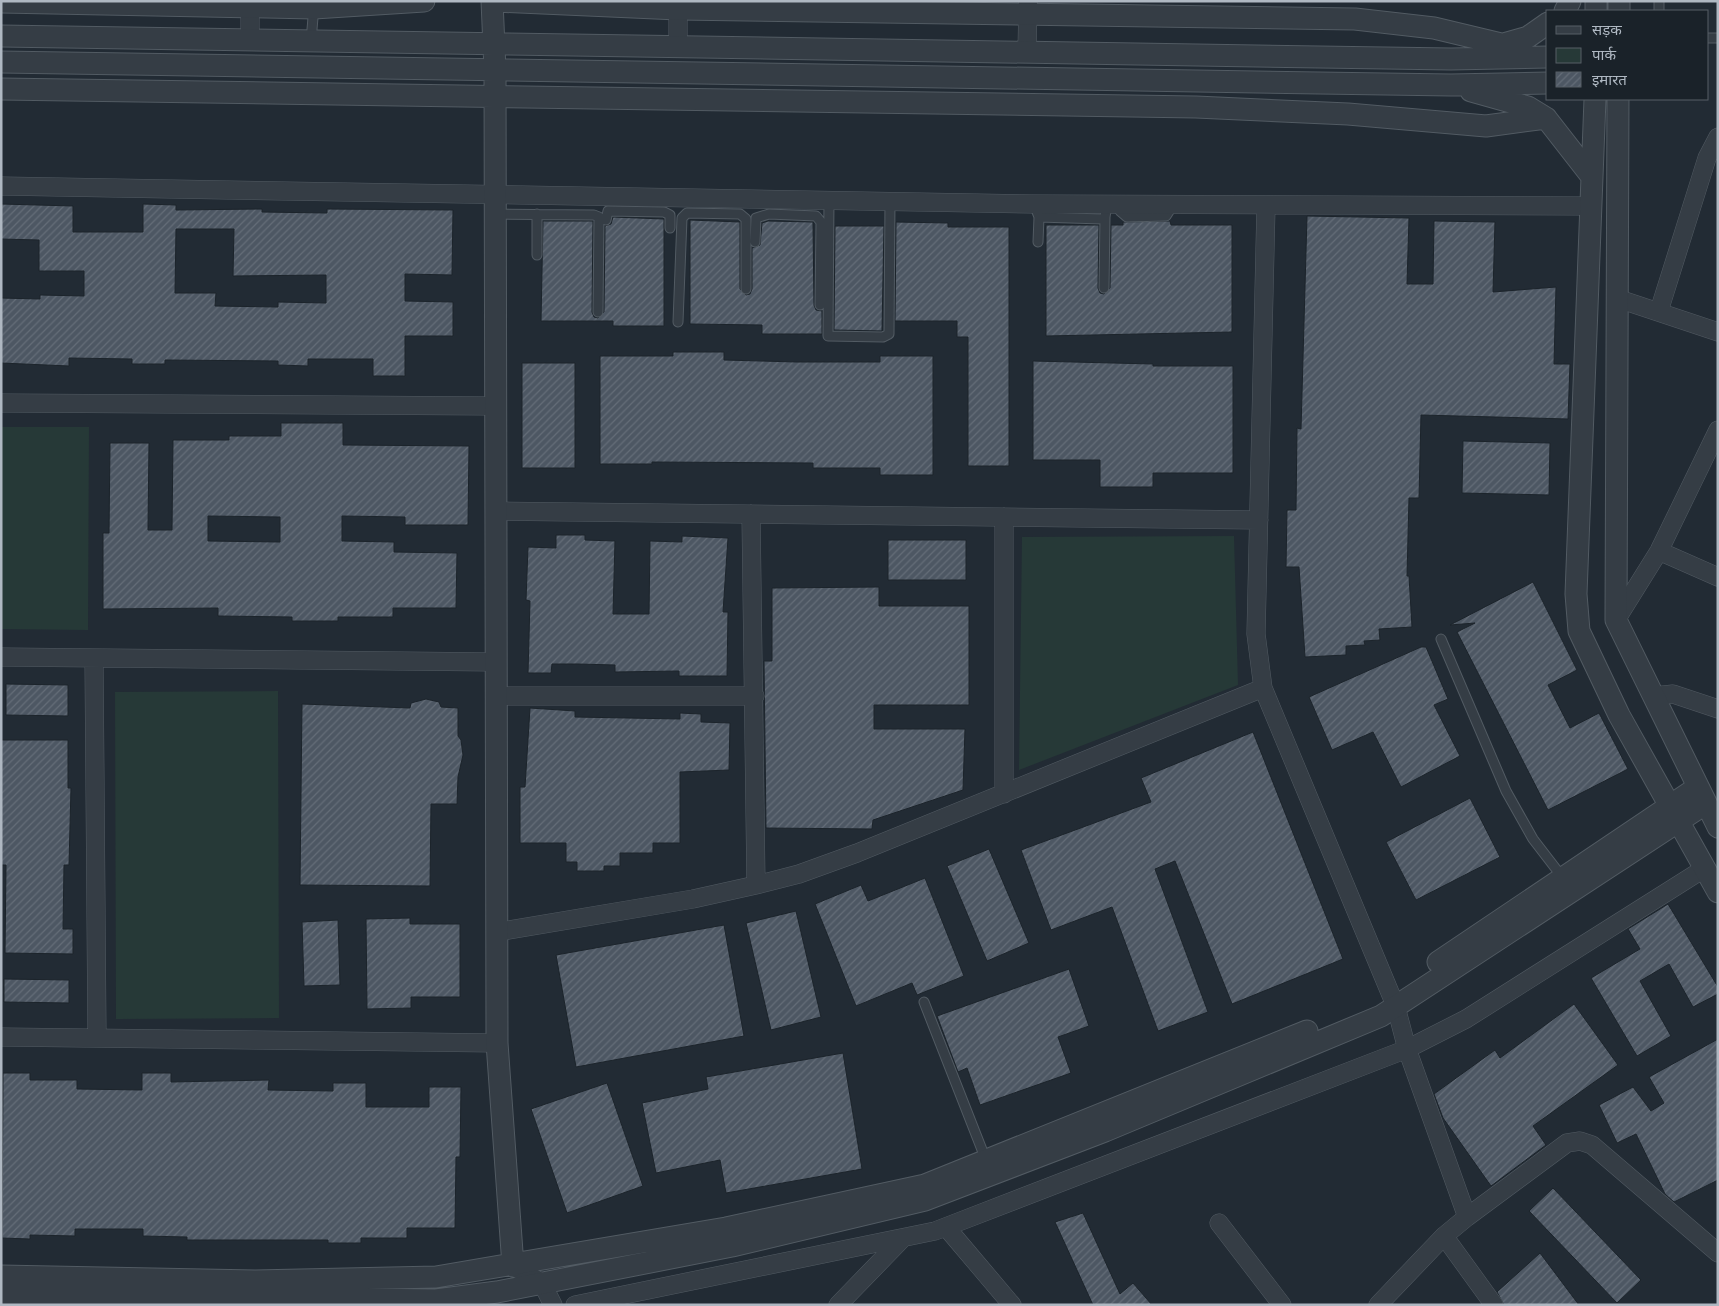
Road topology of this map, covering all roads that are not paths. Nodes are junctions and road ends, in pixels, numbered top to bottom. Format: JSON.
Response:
{"nodes":[{"id":1,"x":424,"y":1,"type":"edge"},
{"id":2,"x":494,"y":1,"type":"edge"},
{"id":3,"x":1,"y":2,"type":"edge"},
{"id":4,"x":250,"y":4,"type":"edge"},
{"id":5,"x":314,"y":5,"type":"edge"},
{"id":6,"x":678,"y":5,"type":"edge"},
{"id":7,"x":1027,"y":7,"type":"edge"},
{"id":8,"x":1546,"y":24,"type":"edge"},
{"id":9,"x":1,"y":36,"type":"edge"},
{"id":10,"x":250,"y":40,"type":"junction"},
{"id":11,"x":311,"y":41,"type":"junction"},
{"id":12,"x":495,"y":44,"type":"junction"},
{"id":13,"x":1502,"y":44,"type":"junction"},
{"id":14,"x":678,"y":47,"type":"junction"},
{"id":15,"x":1027,"y":52,"type":"junction"},
{"id":16,"x":1546,"y":57,"type":"edge"},
{"id":17,"x":1451,"y":59,"type":"junction"},
{"id":18,"x":1,"y":62,"type":"edge"},
{"id":19,"x":495,"y":70,"type":"junction"},
{"id":20,"x":1546,"y":83,"type":"edge"},
{"id":21,"x":1452,"y":85,"type":"junction"},
{"id":22,"x":1,"y":89,"type":"edge"},
{"id":23,"x":495,"y":97,"type":"junction"},
{"id":24,"x":1595,"y":100,"type":"edge"},
{"id":25,"x":1618,"y":100,"type":"edge"},
{"id":26,"x":1546,"y":118,"type":"junction"},
{"id":27,"x":1718,"y":137,"type":"edge"},
{"id":28,"x":1592,"y":177,"type":"junction"},
{"id":29,"x":1,"y":186,"type":"edge"},
{"id":30,"x":890,"y":200,"type":"junction"},
{"id":31,"x":609,"y":203,"type":"junction"},
{"id":32,"x":495,"y":204,"type":"junction"},
{"id":33,"x":664,"y":204,"type":"junction"},
{"id":34,"x":687,"y":205,"type":"junction"},
{"id":35,"x":820,"y":205,"type":"junction"},
{"id":36,"x":740,"y":206,"type":"junction"},
{"id":37,"x":770,"y":206,"type":"junction"},
{"id":38,"x":1266,"y":206,"type":"junction"},
{"id":39,"x":1590,"y":206,"type":"junction"},
{"id":40,"x":1110,"y":209,"type":"junction"},
{"id":41,"x":1036,"y":211,"type":"junction"},
{"id":42,"x":537,"y":214,"type":"junction"},
{"id":43,"x":606,"y":220,"type":"dead end"},
{"id":44,"x":670,"y":228,"type":"dead end"},
{"id":45,"x":755,"y":242,"type":"dead end"},
{"id":46,"x":1038,"y":242,"type":"dead end"},
{"id":47,"x":537,"y":254,"type":"dead end"},
{"id":48,"x":1104,"y":288,"type":"dead end"},
{"id":49,"x":746,"y":289,"type":"dead end"},
{"id":50,"x":1619,"y":299,"type":"junction"},
{"id":51,"x":820,"y":305,"type":"dead end"},
{"id":52,"x":1659,"y":311,"type":"junction"},
{"id":53,"x":598,"y":312,"type":"dead end"},
{"id":54,"x":678,"y":322,"type":"dead end"},
{"id":55,"x":1718,"y":332,"type":"edge"},
{"id":56,"x":1,"y":403,"type":"edge"},
{"id":57,"x":495,"y":406,"type":"junction"},
{"id":58,"x":1718,"y":430,"type":"edge"},
{"id":59,"x":496,"y":512,"type":"junction"},
{"id":60,"x":751,"y":514,"type":"junction"},
{"id":61,"x":1004,"y":517,"type":"junction"},
{"id":62,"x":1259,"y":520,"type":"junction"},
{"id":63,"x":1660,"y":551,"type":"junction"},
{"id":64,"x":1718,"y":576,"type":"edge"},
{"id":65,"x":1616,"y":620,"type":"junction"},
{"id":66,"x":1441,"y":639,"type":"dead end"},
{"id":67,"x":1,"y":657,"type":"edge"},
{"id":68,"x":94,"y":658,"type":"junction"},
{"id":69,"x":496,"y":662,"type":"junction"},
{"id":70,"x":1263,"y":688,"type":"junction"},
{"id":71,"x":496,"y":696,"type":"junction"},
{"id":72,"x":755,"y":696,"type":"junction"},
{"id":73,"x":1654,"y":696,"type":"junction"},
{"id":74,"x":1718,"y":709,"type":"edge"},
{"id":75,"x":1004,"y":794,"type":"junction"},
{"id":76,"x":1702,"y":796,"type":"junction"},
{"id":77,"x":1675,"y":814,"type":"junction"},
{"id":78,"x":1718,"y":828,"type":"edge"},
{"id":79,"x":1705,"y":868,"type":"junction"},
{"id":80,"x":1563,"y":878,"type":"junction"},
{"id":81,"x":756,"y":885,"type":"junction"},
{"id":82,"x":1718,"y":892,"type":"edge"},
{"id":83,"x":497,"y":932,"type":"junction"},
{"id":84,"x":1393,"y":1000,"type":"junction"},
{"id":85,"x":924,"y":1002,"type":"dead end"},
{"id":86,"x":1,"y":1037,"type":"edge"},
{"id":87,"x":97,"y":1038,"type":"junction"},
{"id":88,"x":497,"y":1043,"type":"junction"},
{"id":89,"x":1407,"y":1049,"type":"junction"},
{"id":90,"x":986,"y":1161,"type":"junction"},
{"id":91,"x":1467,"y":1216,"type":"junction"},
{"id":92,"x":1219,"y":1223,"type":"dead end"},
{"id":93,"x":946,"y":1227,"type":"junction"},
{"id":94,"x":1444,"y":1236,"type":"junction"},
{"id":95,"x":902,"y":1238,"type":"junction"},
{"id":96,"x":1718,"y":1253,"type":"edge"},
{"id":97,"x":513,"y":1266,"type":"junction"},
{"id":98,"x":458,"y":1274,"type":"junction"},
{"id":99,"x":1,"y":1276,"type":"edge"},
{"id":100,"x":542,"y":1283,"type":"junction"},
{"id":101,"x":1,"y":1294,"type":"edge"},
{"id":102,"x":254,"y":1295,"type":"edge"},
{"id":103,"x":460,"y":1301,"type":"edge"},
{"id":104,"x":553,"y":1305,"type":"edge"},
{"id":105,"x":575,"y":1305,"type":"edge"},
{"id":106,"x":838,"y":1305,"type":"edge"},
{"id":107,"x":1012,"y":1305,"type":"edge"},
{"id":108,"x":1282,"y":1305,"type":"edge"},
{"id":109,"x":1378,"y":1305,"type":"edge"},
{"id":110,"x":1494,"y":1305,"type":"edge"}],
"edges":[{"from":1,"to":5,"type":"street"},
{"from":2,"to":6,"type":"street"},
{"from":2,"to":12,"type":"street"},
{"from":3,"to":4,"type":"street"},
{"from":4,"to":5,"type":"street"},
{"from":4,"to":10,"type":"street"},
{"from":5,"to":11,"type":"lane"},
{"from":6,"to":7,"type":"street"},
{"from":6,"to":14,"type":"street"},
{"from":7,"to":13,"type":"street"},
{"from":7,"to":15,"type":"street"},
{"from":8,"to":13,"type":"street"},
{"from":9,"to":10,"type":"street"},
{"from":10,"to":11,"type":"street"},
{"from":11,"to":12,"type":"street"},
{"from":12,"to":14,"type":"street"},
{"from":12,"to":19,"type":"street"},
{"from":13,"to":17,"type":"street"},
{"from":14,"to":15,"type":"street"},
{"from":15,"to":17,"type":"street"},
{"from":16,"to":17,"type":"street"},
{"from":18,"to":19,"type":"street"},
{"from":19,"to":21,"type":"street"},
{"from":19,"to":23,"type":"street"},
{"from":20,"to":21,"type":"street"},
{"from":21,"to":26,"type":"street"},
{"from":22,"to":23,"type":"street"},
{"from":23,"to":26,"type":"street"},
{"from":23,"to":32,"type":"street"},
{"from":24,"to":28,"type":"street"},
{"from":25,"to":50,"type":"street"},
{"from":26,"to":28,"type":"street"},
{"from":27,"to":52,"type":"street"},
{"from":28,"to":39,"type":"street"},
{"from":29,"to":32,"type":"street"},
{"from":30,"to":35,"type":"street"},
{"from":30,"to":35,"type":"lane"},
{"from":30,"to":41,"type":"street"},
{"from":31,"to":32,"type":"street"},
{"from":31,"to":33,"type":"street"},
{"from":31,"to":43,"type":"lane"},
{"from":32,"to":42,"type":"lane"},
{"from":32,"to":57,"type":"street"},
{"from":33,"to":34,"type":"street"},
{"from":33,"to":44,"type":"lane"},
{"from":34,"to":36,"type":"street"},
{"from":34,"to":54,"type":"lane"},
{"from":35,"to":37,"type":"street"},
{"from":35,"to":51,"type":"lane"},
{"from":36,"to":37,"type":"street"},
{"from":36,"to":49,"type":"lane"},
{"from":37,"to":45,"type":"lane"},
{"from":38,"to":39,"type":"street"},
{"from":38,"to":40,"type":"street"},
{"from":38,"to":62,"type":"street"},
{"from":39,"to":77,"type":"street"},
{"from":40,"to":41,"type":"street"},
{"from":40,"to":48,"type":"lane"},
{"from":41,"to":46,"type":"lane"},
{"from":42,"to":47,"type":"lane"},
{"from":42,"to":53,"type":"lane"},
{"from":50,"to":52,"type":"street"},
{"from":50,"to":65,"type":"street"},
{"from":52,"to":55,"type":"street"},
{"from":56,"to":57,"type":"street"},
{"from":57,"to":59,"type":"street"},
{"from":58,"to":63,"type":"street"},
{"from":59,"to":60,"type":"street"},
{"from":59,"to":69,"type":"street"},
{"from":60,"to":61,"type":"street"},
{"from":60,"to":72,"type":"street"},
{"from":61,"to":62,"type":"street"},
{"from":61,"to":75,"type":"street"},
{"from":62,"to":70,"type":"street"},
{"from":63,"to":64,"type":"street"},
{"from":63,"to":65,"type":"street"},
{"from":65,"to":73,"type":"street"},
{"from":66,"to":80,"type":"lane"},
{"from":67,"to":68,"type":"street"},
{"from":68,"to":69,"type":"street"},
{"from":68,"to":87,"type":"street"},
{"from":69,"to":71,"type":"street"},
{"from":70,"to":75,"type":"street"},
{"from":70,"to":84,"type":"street"},
{"from":71,"to":72,"type":"street"},
{"from":71,"to":83,"type":"street"},
{"from":72,"to":81,"type":"street"},
{"from":73,"to":74,"type":"street"},
{"from":73,"to":76,"type":"street"},
{"from":75,"to":81,"type":"street"},
{"from":76,"to":77,"type":"street"},
{"from":76,"to":78,"type":"street"},
{"from":77,"to":79,"type":"street"},
{"from":77,"to":80,"type":"street"},
{"from":77,"to":84,"type":"street"},
{"from":79,"to":82,"type":"street"},
{"from":79,"to":89,"type":"street"},
{"from":80,"to":84,"type":"street"},
{"from":81,"to":83,"type":"street"},
{"from":83,"to":88,"type":"street"},
{"from":84,"to":89,"type":"street"},
{"from":84,"to":90,"type":"street"},
{"from":84,"to":100,"type":"street"},
{"from":85,"to":90,"type":"lane"},
{"from":86,"to":87,"type":"street"},
{"from":87,"to":88,"type":"street"},
{"from":88,"to":97,"type":"street"},
{"from":89,"to":91,"type":"street"},
{"from":89,"to":93,"type":"street"},
{"from":90,"to":97,"type":"street"},
{"from":91,"to":94,"type":"street"},
{"from":91,"to":96,"type":"street"},
{"from":92,"to":108,"type":"street"},
{"from":93,"to":95,"type":"street"},
{"from":93,"to":107,"type":"street"},
{"from":94,"to":109,"type":"street"},
{"from":94,"to":110,"type":"street"},
{"from":95,"to":105,"type":"street"},
{"from":95,"to":106,"type":"street"},
{"from":97,"to":98,"type":"street"},
{"from":97,"to":100,"type":"street"},
{"from":98,"to":102,"type":"street"},
{"from":98,"to":103,"type":"street"},
{"from":99,"to":102,"type":"street"},
{"from":100,"to":103,"type":"street"},
{"from":100,"to":104,"type":"street"},
{"from":101,"to":102,"type":"street"},
{"from":102,"to":103,"type":"street"}]}
